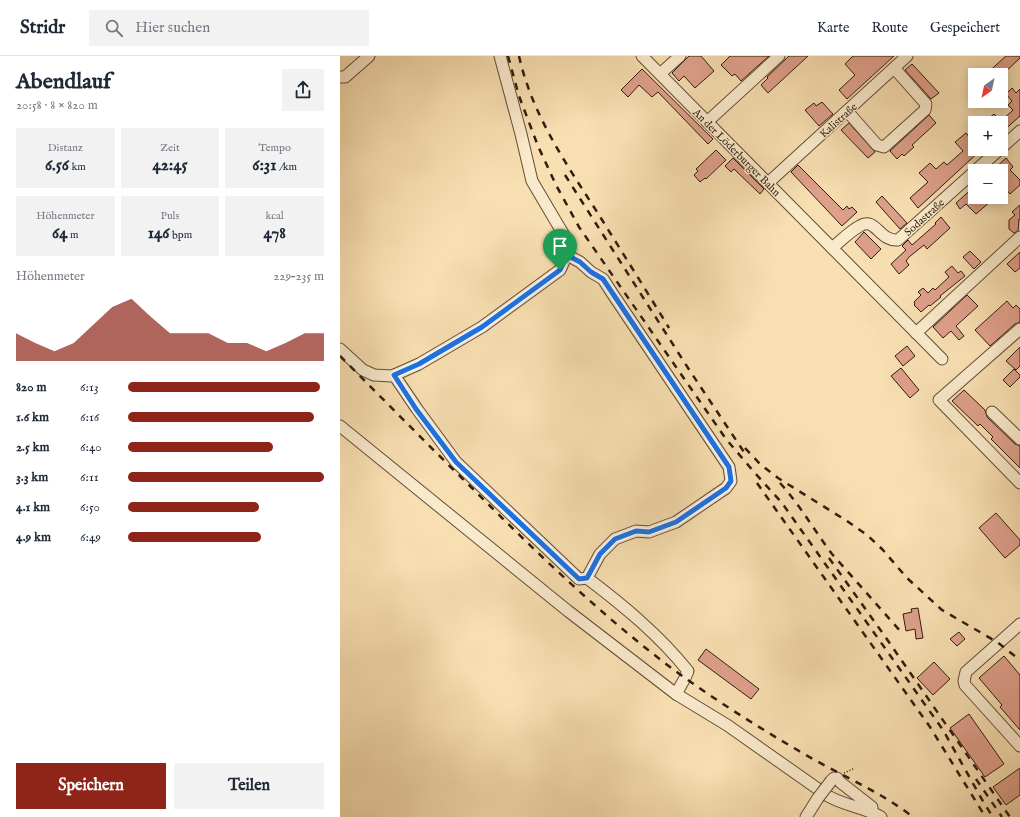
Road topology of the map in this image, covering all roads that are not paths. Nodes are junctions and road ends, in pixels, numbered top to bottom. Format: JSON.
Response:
{"nodes":[{"id":1,"x":369,"y":56,"type":"edge"},
{"id":2,"x":500,"y":56,"type":"edge"},
{"id":3,"x":642,"y":56,"type":"edge"},
{"id":4,"x":680,"y":56,"type":"edge"},
{"id":5,"x":779,"y":56,"type":"edge"},
{"id":6,"x":908,"y":56,"type":"edge"},
{"id":7,"x":894,"y":68,"type":"junction"},
{"id":8,"x":660,"y":74,"type":"junction"},
{"id":9,"x":340,"y":77,"type":"edge"},
{"id":10,"x":847,"y":111,"type":"junction"},
{"id":11,"x":707,"y":122,"type":"junction"},
{"id":12,"x":1020,"y":131,"type":"edge"},
{"id":13,"x":1008,"y":142,"type":"edge"},
{"id":14,"x":993,"y":156,"type":"edge"},
{"id":15,"x":983,"y":164,"type":"edge"},
{"id":16,"x":968,"y":177,"type":"edge"},
{"id":17,"x":768,"y":183,"type":"junction"},
{"id":18,"x":1020,"y":237,"type":"edge"},
{"id":19,"x":832,"y":248,"type":"junction"},
{"id":20,"x":567,"y":255,"type":"junction"},
{"id":21,"x":1020,"y":330,"type":"edge"},
{"id":22,"x":916,"y":333,"type":"junction"},
{"id":23,"x":340,"y":349,"type":"edge"},
{"id":24,"x":942,"y":359,"type":"dead end"},
{"id":25,"x":394,"y":375,"type":"junction"},
{"id":26,"x":992,"y":412,"type":"dead end"},
{"id":27,"x":340,"y":426,"type":"edge"},
{"id":28,"x":1020,"y":439,"type":"edge"},
{"id":29,"x":1020,"y":483,"type":"edge"},
{"id":30,"x":587,"y":578,"type":"junction"},
{"id":31,"x":1020,"y":626,"type":"edge"},
{"id":32,"x":676,"y":694,"type":"junction"},
{"id":33,"x":1020,"y":746,"type":"edge"},
{"id":34,"x":876,"y":815,"type":"edge"},
{"id":35,"x":806,"y":817,"type":"edge"}],
"edges":[{"from":1,"to":9,"type":"street"},
{"from":2,"to":20,"type":"street"},
{"from":3,"to":8,"type":"street","name":"An der Löderburger Bahn"},
{"from":4,"to":8,"type":"street"},
{"from":5,"to":11,"type":"street"},
{"from":6,"to":7,"type":"street","name":"Kalistraße"},
{"from":7,"to":10,"type":"street","name":"Kalistraße"},
{"from":7,"to":10,"type":"street"},
{"from":8,"to":11,"type":"street","name":"An der Löderburger Bahn"},
{"from":10,"to":17,"type":"street","name":"Kalistraße"},
{"from":11,"to":17,"type":"street","name":"An der Löderburger Bahn"},
{"from":12,"to":13,"type":"street","name":"Sodastraße"},
{"from":14,"to":15,"type":"street","name":"Sodastraße"},
{"from":16,"to":19,"type":"street","name":"Sodastraße"},
{"from":17,"to":19,"type":"street","name":"An der Löderburger Bahn"},
{"from":18,"to":22,"type":"street"},
{"from":19,"to":22,"type":"street","name":"An der Löderburger Bahn"},
{"from":20,"to":25,"type":"street"},
{"from":20,"to":30,"type":"street"},
{"from":21,"to":29,"type":"street"},
{"from":22,"to":24,"type":"street","name":"An der Löderburger Bahn"},
{"from":23,"to":25,"type":"street"},
{"from":25,"to":30,"type":"street"},
{"from":26,"to":28,"type":"street"},
{"from":27,"to":32,"type":"street"},
{"from":30,"to":32,"type":"street"},
{"from":31,"to":33,"type":"street"},
{"from":32,"to":34,"type":"street"},
{"from":34,"to":35,"type":"street","bridge":true}]}
